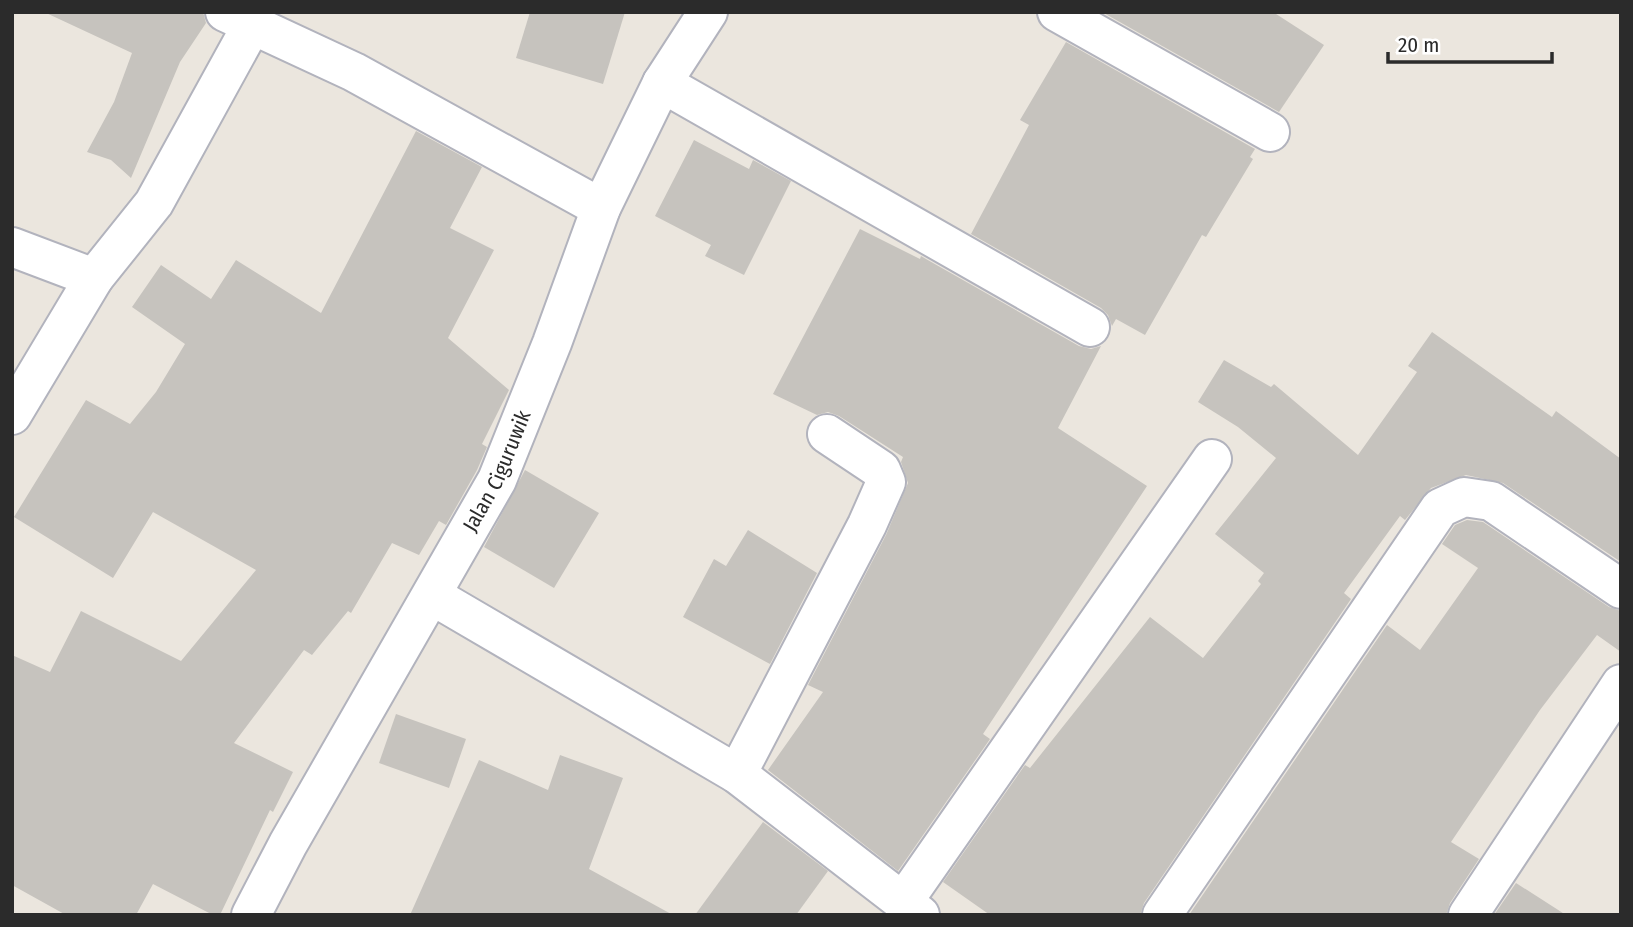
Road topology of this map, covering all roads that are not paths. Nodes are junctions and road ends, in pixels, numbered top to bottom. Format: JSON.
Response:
{"nodes":[{"id":1,"x":708,"y":12,"type":"edge"},
{"id":2,"x":1056,"y":12,"type":"edge"},
{"id":3,"x":244,"y":16,"type":"edge"},
{"id":4,"x":662,"y":83,"type":"junction"},
{"id":5,"x":1270,"y":132,"type":"dead end"},
{"id":6,"x":601,"y":208,"type":"junction"},
{"id":7,"x":12,"y":247,"type":"edge"},
{"id":8,"x":94,"y":278,"type":"junction"},
{"id":9,"x":1090,"y":327,"type":"dead end"},
{"id":10,"x":12,"y":415,"type":"edge"},
{"id":11,"x":827,"y":434,"type":"dead end"},
{"id":12,"x":1212,"y":459,"type":"dead end"},
{"id":13,"x":1621,"y":589,"type":"edge"},
{"id":14,"x":433,"y":596,"type":"junction"},
{"id":15,"x":1621,"y":684,"type":"edge"},
{"id":16,"x":737,"y":775,"type":"junction"},
{"id":17,"x":911,"y":908,"type":"edge"},
{"id":18,"x":251,"y":915,"type":"edge"},
{"id":19,"x":1162,"y":915,"type":"edge"},
{"id":20,"x":1468,"y":915,"type":"edge"}],
"edges":[{"from":1,"to":4,"type":"street","name":"Jalan Ciguruwik"},
{"from":2,"to":5,"type":"street"},
{"from":3,"to":6,"type":"street"},
{"from":3,"to":8,"type":"street"},
{"from":4,"to":6,"type":"street","name":"Jalan Ciguruwik"},
{"from":4,"to":9,"type":"street"},
{"from":6,"to":14,"type":"street","name":"Jalan Ciguruwik"},
{"from":7,"to":8,"type":"street"},
{"from":8,"to":10,"type":"street"},
{"from":11,"to":16,"type":"street"},
{"from":12,"to":17,"type":"street"},
{"from":13,"to":19,"type":"street"},
{"from":14,"to":16,"type":"street"},
{"from":14,"to":18,"type":"street","name":"Jalan Ciguruwik"},
{"from":15,"to":20,"type":"street"},
{"from":16,"to":17,"type":"street"}]}
